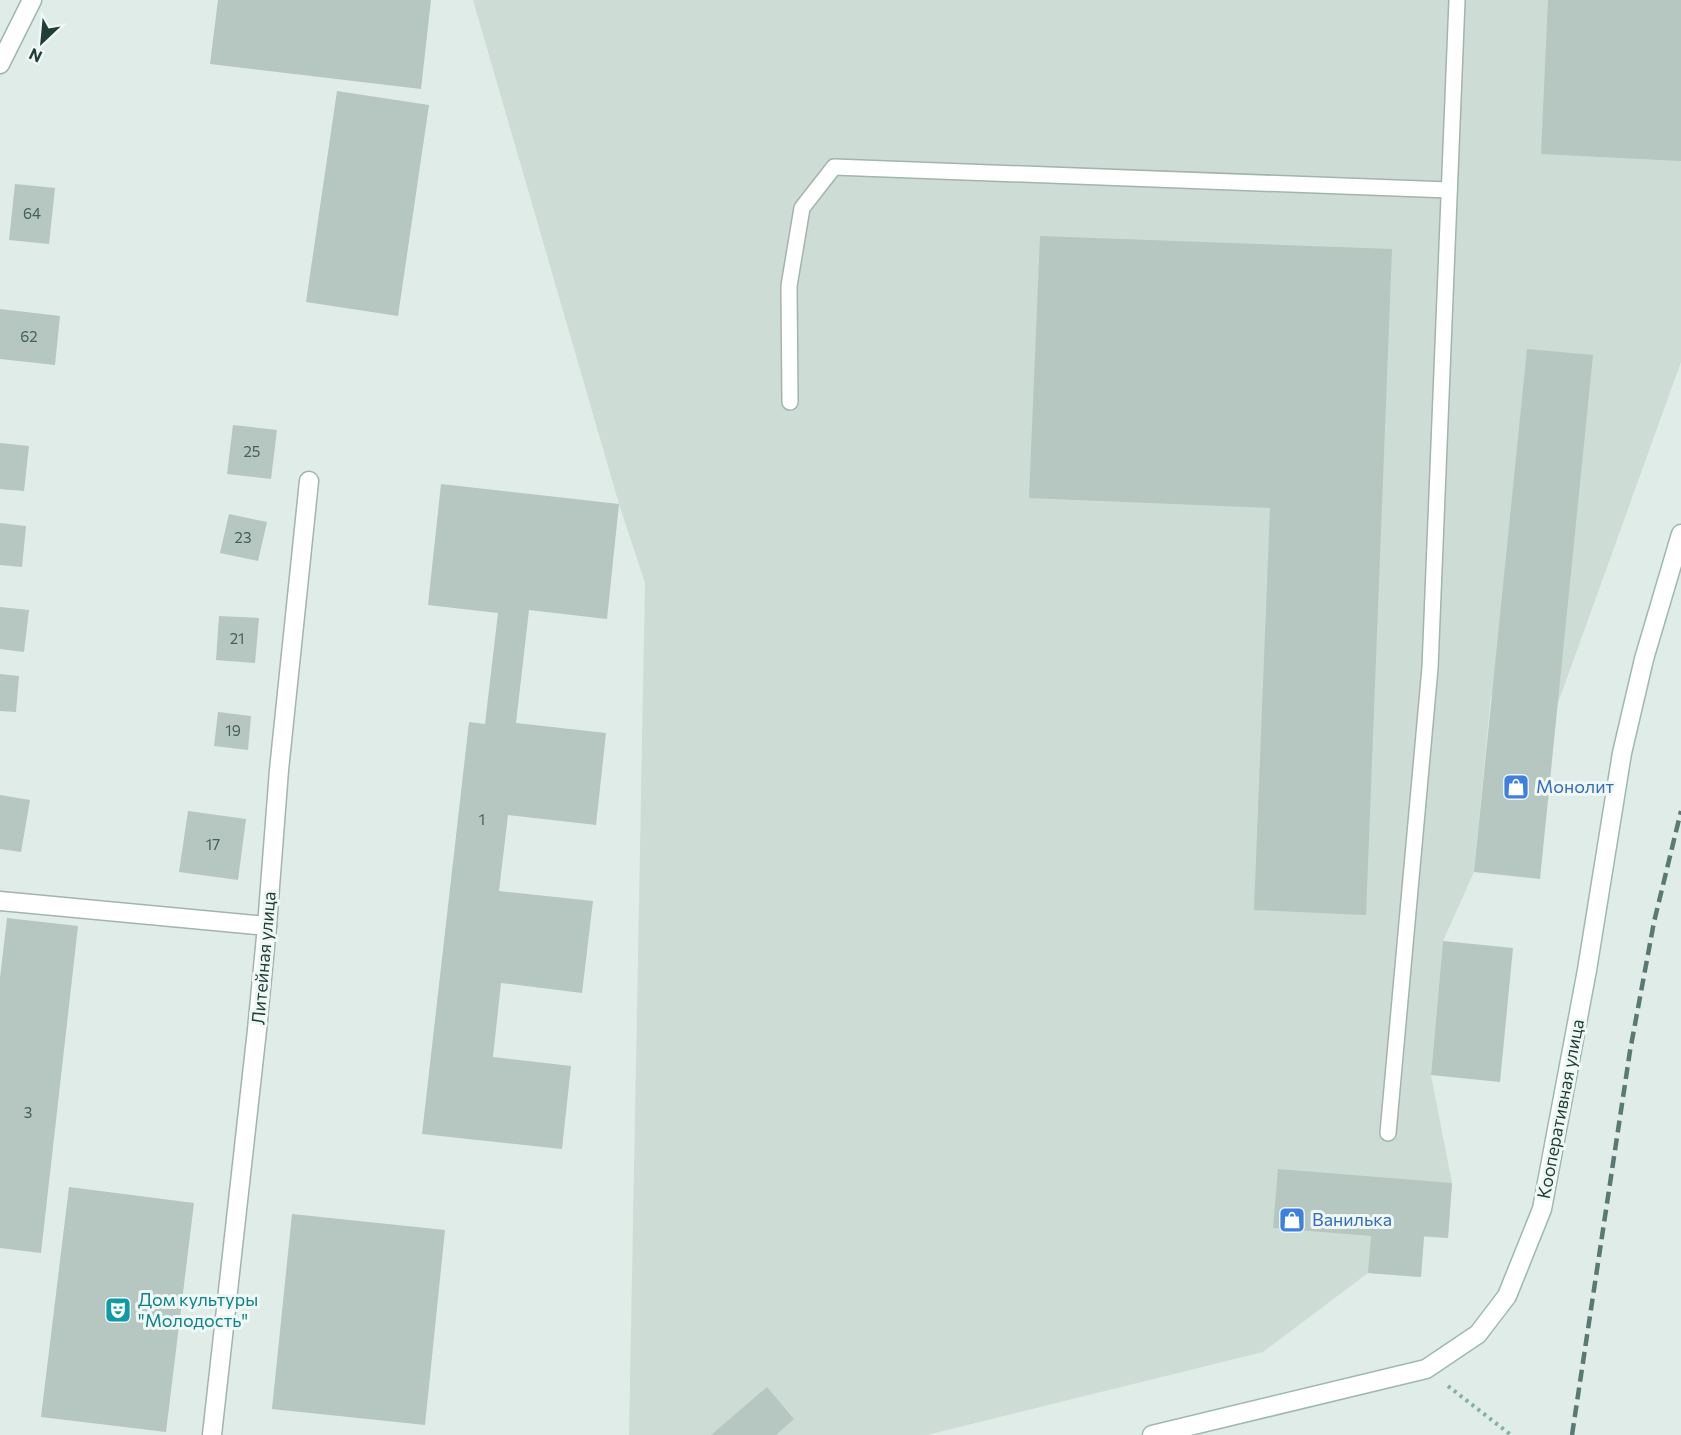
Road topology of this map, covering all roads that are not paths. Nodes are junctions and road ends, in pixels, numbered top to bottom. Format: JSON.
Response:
{"nodes":[{"id":1,"x":32,"y":0,"type":"edge"},
{"id":2,"x":1456,"y":0,"type":"edge"},
{"id":3,"x":0,"y":64,"type":"edge"},
{"id":4,"x":1449,"y":190,"type":"junction"},
{"id":5,"x":790,"y":402,"type":"dead end"},
{"id":6,"x":309,"y":480,"type":"dead end"},
{"id":7,"x":1681,"y":534,"type":"edge"},
{"id":8,"x":0,"y":901,"type":"edge"},
{"id":9,"x":267,"y":926,"type":"junction"},
{"id":10,"x":1388,"y":1133,"type":"dead end"},
{"id":11,"x":212,"y":1435,"type":"edge"},
{"id":12,"x":1152,"y":1435,"type":"edge"}],
"edges":[{"from":1,"to":3,"type":"street"},
{"from":2,"to":4,"type":"lane"},
{"from":4,"to":5,"type":"lane"},
{"from":4,"to":10,"type":"lane"},
{"from":6,"to":9,"type":"street","name":"Литейная улица"},
{"from":7,"to":12,"type":"street","name":"Кооперативная улица"},
{"from":8,"to":9,"type":"street"},
{"from":9,"to":11,"type":"street","name":"Литейная улица"}]}
